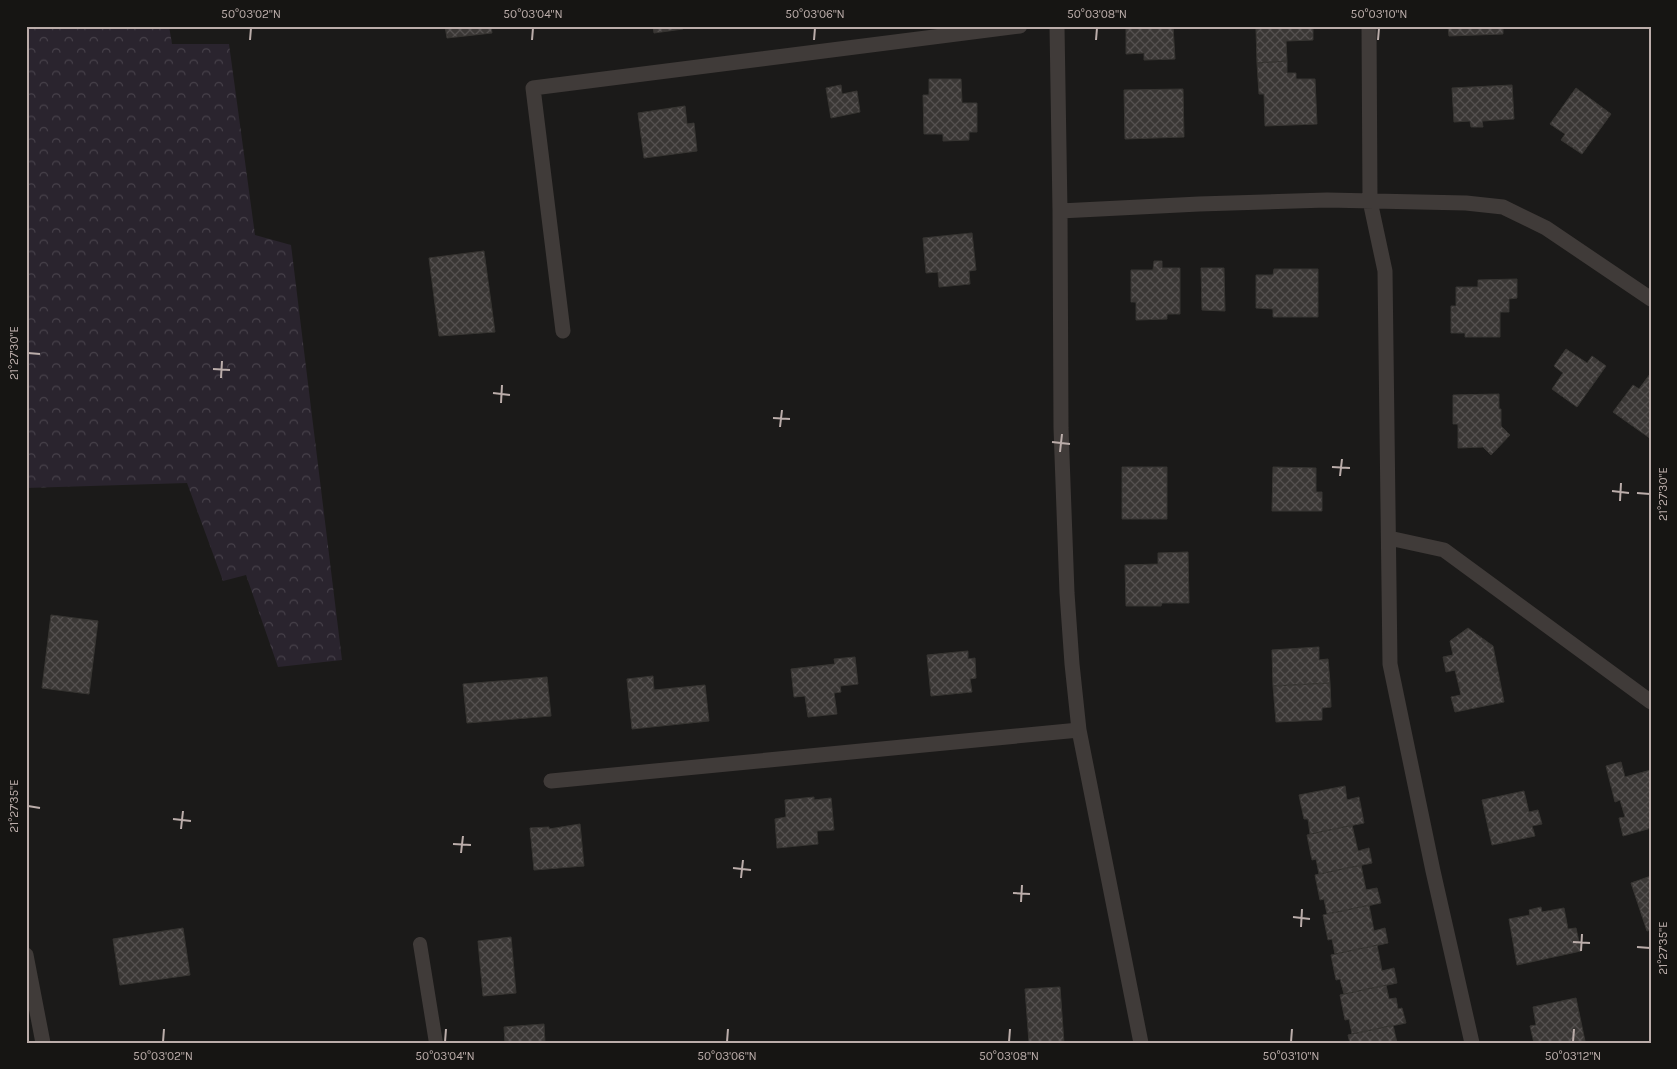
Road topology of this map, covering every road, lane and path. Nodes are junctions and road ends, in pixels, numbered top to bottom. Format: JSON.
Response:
{"nodes":[{"id":1,"x":1020,"y":26,"type":"edge"},
{"id":2,"x":1057,"y":26,"type":"edge"},
{"id":3,"x":1369,"y":26,"type":"edge"},
{"id":4,"x":1370,"y":201,"type":"junction"},
{"id":5,"x":1060,"y":212,"type":"junction"},
{"id":6,"x":1651,"y":299,"type":"edge"},
{"id":7,"x":563,"y":331,"type":"dead end"},
{"id":8,"x":1389,"y":538,"type":"junction"},
{"id":9,"x":1651,"y":702,"type":"edge"},
{"id":10,"x":1078,"y":730,"type":"junction"},
{"id":11,"x":551,"y":781,"type":"dead end"},
{"id":12,"x":420,"y":944,"type":"dead end"},
{"id":13,"x":26,"y":955,"type":"edge"},
{"id":14,"x":43,"y":1043,"type":"edge"},
{"id":15,"x":436,"y":1043,"type":"edge"},
{"id":16,"x":1142,"y":1043,"type":"edge"},
{"id":17,"x":1472,"y":1043,"type":"edge"}],
"edges":[{"from":1,"to":7,"type":"street"},
{"from":2,"to":5,"type":"street"},
{"from":3,"to":4,"type":"street"},
{"from":4,"to":5,"type":"street"},
{"from":4,"to":6,"type":"street"},
{"from":4,"to":8,"type":"street"},
{"from":5,"to":10,"type":"street"},
{"from":8,"to":9,"type":"street"},
{"from":8,"to":17,"type":"street"},
{"from":10,"to":11,"type":"street"},
{"from":10,"to":16,"type":"street"},
{"from":12,"to":15,"type":"lane"},
{"from":13,"to":14,"type":"street"}]}
